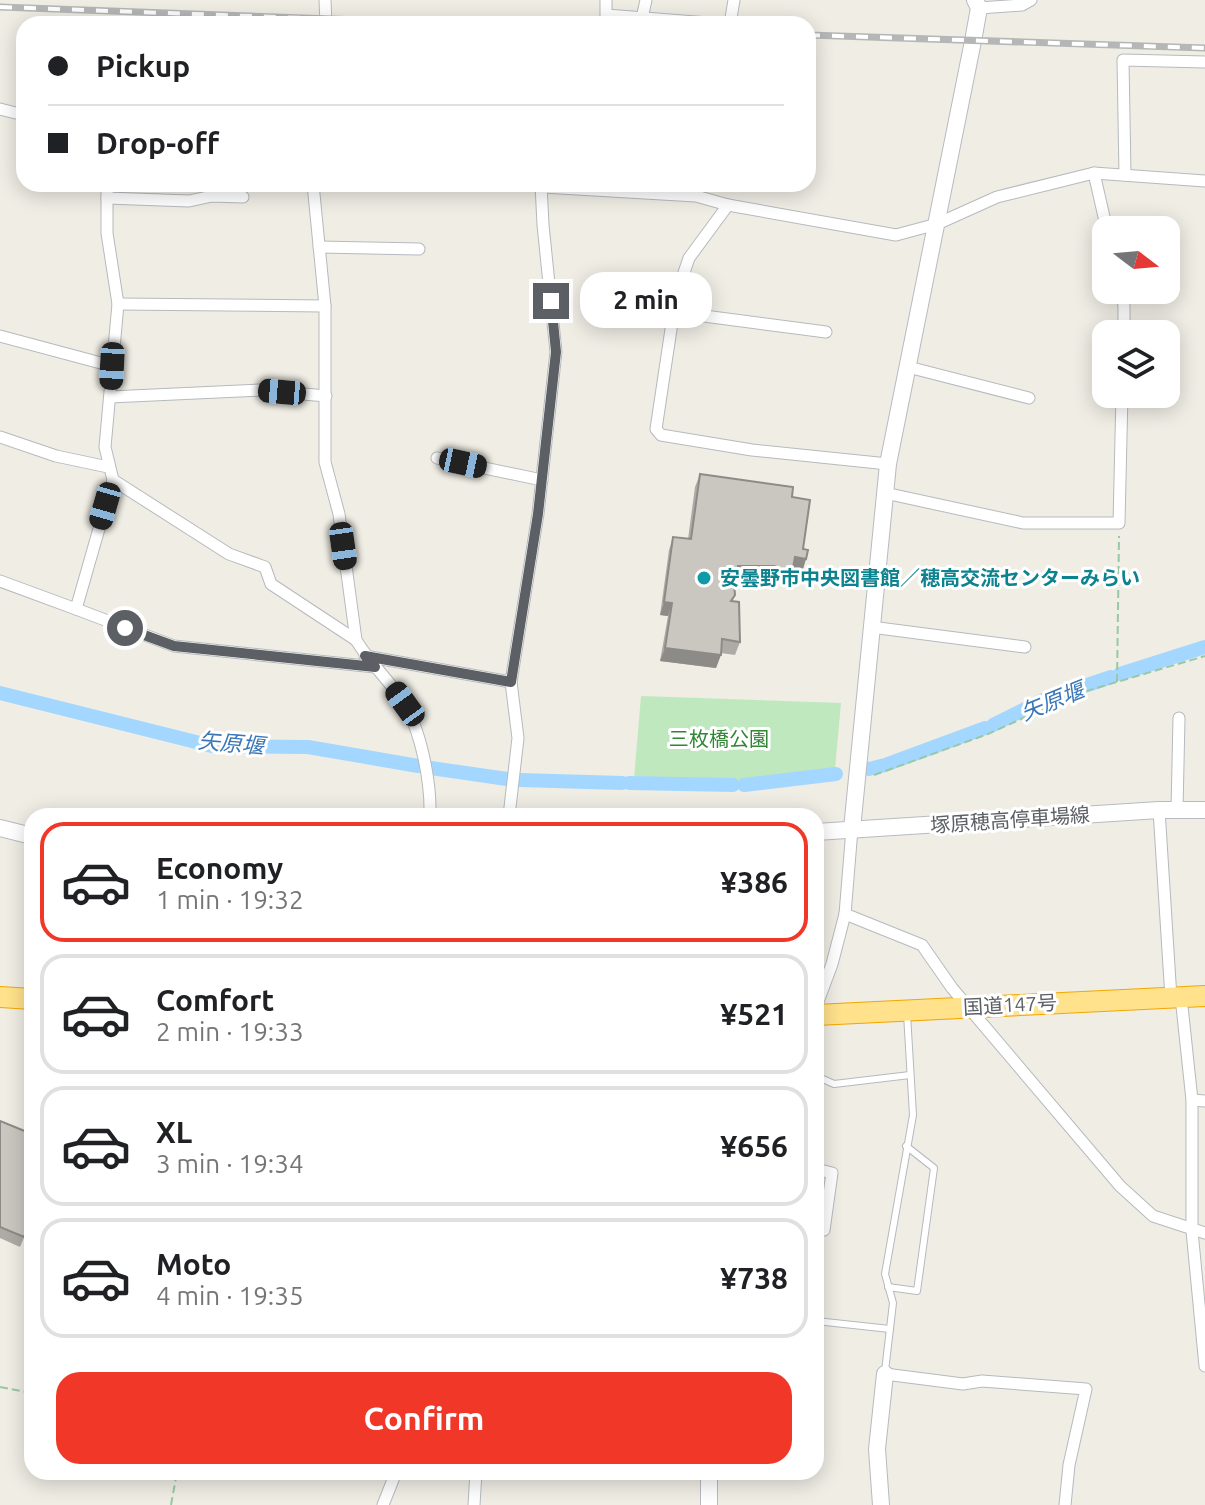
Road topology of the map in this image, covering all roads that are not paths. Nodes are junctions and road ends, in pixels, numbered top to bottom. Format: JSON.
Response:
{"nodes":[{"id":1,"x":606,"y":0,"type":"edge"},
{"id":2,"x":1031,"y":0,"type":"edge"},
{"id":3,"x":977,"y":4,"type":"edge"},
{"id":4,"x":618,"y":16,"type":"edge"},
{"id":5,"x":1205,"y":62,"type":"edge"},
{"id":6,"x":1094,"y":173,"type":"junction"},
{"id":7,"x":1125,"y":175,"type":"junction"},
{"id":8,"x":1205,"y":180,"type":"edge"},
{"id":9,"x":107,"y":192,"type":"edge"},
{"id":10,"x":314,"y":192,"type":"edge"},
{"id":11,"x":542,"y":192,"type":"edge"},
{"id":12,"x":634,"y":192,"type":"edge"},
{"id":13,"x":243,"y":197,"type":"dead end"},
{"id":14,"x":107,"y":198,"type":"junction"},
{"id":15,"x":728,"y":205,"type":"junction"},
{"id":16,"x":1104,"y":216,"type":"edge"},
{"id":17,"x":937,"y":224,"type":"junction"},
{"id":18,"x":319,"y":247,"type":"junction"},
{"id":19,"x":419,"y":249,"type":"dead end"},
{"id":20,"x":118,"y":304,"type":"junction"},
{"id":21,"x":325,"y":306,"type":"junction"},
{"id":22,"x":674,"y":312,"type":"junction"},
{"id":23,"x":826,"y":332,"type":"dead end"},
{"id":24,"x":0,"y":336,"type":"edge"},
{"id":25,"x":112,"y":366,"type":"junction"},
{"id":26,"x":908,"y":367,"type":"junction"},
{"id":27,"x":326,"y":396,"type":"junction"},
{"id":28,"x":110,"y":397,"type":"junction"},
{"id":29,"x":1029,"y":398,"type":"dead end"},
{"id":30,"x":1122,"y":408,"type":"edge"},
{"id":31,"x":0,"y":437,"type":"edge"},
{"id":32,"x":437,"y":458,"type":"dead end"},
{"id":33,"x":888,"y":464,"type":"junction"},
{"id":34,"x":108,"y":467,"type":"junction"},
{"id":35,"x":113,"y":480,"type":"junction"},
{"id":36,"x":542,"y":480,"type":"junction"},
{"id":37,"x":885,"y":493,"type":"junction"},
{"id":38,"x":0,"y":581,"type":"edge"},
{"id":39,"x":76,"y":609,"type":"junction"},
{"id":40,"x":871,"y":627,"type":"junction"},
{"id":41,"x":356,"y":640,"type":"junction"},
{"id":42,"x":1025,"y":647,"type":"dead end"},
{"id":43,"x":365,"y":656,"type":"junction"},
{"id":44,"x":375,"y":667,"type":"junction"},
{"id":45,"x":511,"y":682,"type":"junction"},
{"id":46,"x":1179,"y":718,"type":"dead end"},
{"id":47,"x":430,"y":808,"type":"edge"},
{"id":48,"x":510,"y":808,"type":"edge"},
{"id":49,"x":1159,"y":810,"type":"junction"},
{"id":50,"x":1177,"y":810,"type":"junction"},
{"id":51,"x":1205,"y":810,"type":"edge"},
{"id":52,"x":0,"y":828,"type":"edge"},
{"id":53,"x":852,"y":829,"type":"junction"},
{"id":54,"x":824,"y":831,"type":"edge"},
{"id":55,"x":24,"y":834,"type":"edge"},
{"id":56,"x":845,"y":914,"type":"junction"},
{"id":57,"x":824,"y":986,"type":"edge"},
{"id":58,"x":1205,"y":996,"type":"edge"},
{"id":59,"x":0,"y":997,"type":"edge"},
{"id":60,"x":24,"y":998,"type":"edge"},
{"id":61,"x":1176,"y":998,"type":"junction"},
{"id":62,"x":968,"y":1006,"type":"junction"},
{"id":63,"x":907,"y":1010,"type":"junction"},
{"id":64,"x":824,"y":1015,"type":"edge"},
{"id":65,"x":910,"y":1075,"type":"junction"},
{"id":66,"x":824,"y":1080,"type":"edge"},
{"id":67,"x":1192,"y":1100,"type":"junction"},
{"id":68,"x":1205,"y":1101,"type":"edge"},
{"id":69,"x":906,"y":1146,"type":"junction"},
{"id":70,"x":824,"y":1171,"type":"edge"},
{"id":71,"x":1199,"y":1185,"type":"edge"},
{"id":72,"x":824,"y":1230,"type":"dead end"},
{"id":73,"x":1192,"y":1231,"type":"junction"},
{"id":74,"x":1205,"y":1233,"type":"edge"},
{"id":75,"x":888,"y":1287,"type":"junction"},
{"id":76,"x":824,"y":1322,"type":"edge"},
{"id":77,"x":890,"y":1329,"type":"junction"},
{"id":78,"x":1205,"y":1366,"type":"edge"},
{"id":79,"x":885,"y":1374,"type":"junction"},
{"id":80,"x":393,"y":1480,"type":"edge"},
{"id":81,"x":476,"y":1480,"type":"edge"},
{"id":82,"x":709,"y":1480,"type":"edge"},
{"id":83,"x":383,"y":1505,"type":"edge"},
{"id":84,"x":474,"y":1505,"type":"edge"},
{"id":85,"x":709,"y":1505,"type":"edge"},
{"id":86,"x":881,"y":1505,"type":"edge"},
{"id":87,"x":1065,"y":1505,"type":"edge"}],
"edges":[{"from":1,"to":4,"type":"street"},
{"from":2,"to":3,"type":"street"},
{"from":3,"to":17,"type":"street"},
{"from":5,"to":7,"type":"street"},
{"from":6,"to":7,"type":"street"},
{"from":6,"to":16,"type":"street"},
{"from":6,"to":17,"type":"street"},
{"from":7,"to":8,"type":"street"},
{"from":9,"to":14,"type":"street"},
{"from":10,"to":18,"type":"street"},
{"from":11,"to":36,"type":"street"},
{"from":12,"to":15,"type":"street"},
{"from":13,"to":14,"type":"street"},
{"from":14,"to":20,"type":"street"},
{"from":15,"to":17,"type":"street"},
{"from":15,"to":22,"type":"street"},
{"from":17,"to":26,"type":"street"},
{"from":18,"to":19,"type":"street"},
{"from":18,"to":21,"type":"street"},
{"from":20,"to":21,"type":"street"},
{"from":20,"to":25,"type":"street"},
{"from":21,"to":27,"type":"street"},
{"from":22,"to":23,"type":"street"},
{"from":22,"to":33,"type":"street"},
{"from":24,"to":25,"type":"street"},
{"from":25,"to":28,"type":"street"},
{"from":26,"to":29,"type":"street"},
{"from":26,"to":33,"type":"street"},
{"from":27,"to":28,"type":"street"},
{"from":27,"to":41,"type":"street"},
{"from":28,"to":34,"type":"street"},
{"from":30,"to":37,"type":"street"},
{"from":31,"to":34,"type":"street"},
{"from":32,"to":36,"type":"street"},
{"from":33,"to":37,"type":"street"},
{"from":34,"to":35,"type":"street"},
{"from":35,"to":39,"type":"street"},
{"from":35,"to":41,"type":"street"},
{"from":36,"to":45,"type":"street"},
{"from":37,"to":40,"type":"street"},
{"from":38,"to":39,"type":"street"},
{"from":39,"to":44,"type":"street"},
{"from":40,"to":42,"type":"street"},
{"from":40,"to":53,"type":"street"},
{"from":41,"to":43,"type":"street"},
{"from":43,"to":44,"type":"street"},
{"from":43,"to":45,"type":"street"},
{"from":44,"to":47,"type":"street"},
{"from":45,"to":48,"type":"street"},
{"from":46,"to":50,"type":"street"},
{"from":49,"to":50,"type":"street","name":"塚原穂高停車場線"},
{"from":49,"to":53,"type":"street","name":"塚原穂高停車場線"},
{"from":49,"to":61,"type":"street"},
{"from":50,"to":51,"type":"street","name":"塚原穂高停車場線"},
{"from":52,"to":55,"type":"street"},
{"from":53,"to":54,"type":"street","name":"塚原穂高停車場線"},
{"from":53,"to":56,"type":"street"},
{"from":56,"to":57,"type":"street"},
{"from":56,"to":62,"type":"street"},
{"from":58,"to":61,"type":"highway","name":"国道147号"},
{"from":59,"to":60,"type":"highway"},
{"from":61,"to":62,"type":"highway","name":"国道147号"},
{"from":61,"to":67,"type":"street"},
{"from":62,"to":63,"type":"highway","name":"国道147号"},
{"from":62,"to":73,"type":"street"},
{"from":63,"to":64,"type":"highway","name":"国道147号"},
{"from":63,"to":65,"type":"lane"},
{"from":65,"to":66,"type":"lane"},
{"from":65,"to":69,"type":"lane"},
{"from":67,"to":68,"type":"street"},
{"from":67,"to":71,"type":"street"},
{"from":69,"to":75,"type":"lane"},
{"from":69,"to":75,"type":"lane"},
{"from":70,"to":72,"type":"street"},
{"from":71,"to":73,"type":"street"},
{"from":73,"to":74,"type":"street"},
{"from":73,"to":78,"type":"street"},
{"from":75,"to":77,"type":"lane"},
{"from":76,"to":77,"type":"lane"},
{"from":77,"to":79,"type":"lane"},
{"from":79,"to":86,"type":"street"},
{"from":79,"to":87,"type":"street"},
{"from":80,"to":83,"type":"street"},
{"from":81,"to":84,"type":"street"},
{"from":82,"to":85,"type":"street"}]}
